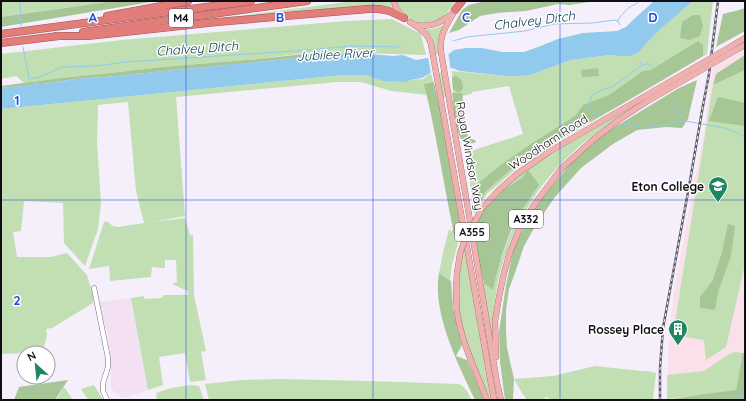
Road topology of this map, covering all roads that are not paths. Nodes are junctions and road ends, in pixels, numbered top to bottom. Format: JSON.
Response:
{"nodes":[{"id":1,"x":188,"y":1,"type":"edge"},
{"id":2,"x":251,"y":1,"type":"edge"},
{"id":3,"x":307,"y":1,"type":"edge"},
{"id":4,"x":394,"y":1,"type":"edge"},
{"id":5,"x":458,"y":1,"type":"edge"},
{"id":6,"x":462,"y":1,"type":"edge"},
{"id":7,"x":454,"y":11,"type":"junction"},
{"id":8,"x":407,"y":20,"type":"junction"},
{"id":9,"x":64,"y":26,"type":"junction"},
{"id":10,"x":1,"y":34,"type":"edge"},
{"id":11,"x":56,"y":36,"type":"junction"},
{"id":12,"x":745,"y":38,"type":"edge"},
{"id":13,"x":1,"y":43,"type":"edge"},
{"id":14,"x":745,"y":45,"type":"edge"},
{"id":15,"x":94,"y":288,"type":"dead end"},
{"id":16,"x":497,"y":383,"type":"junction"},
{"id":17,"x":107,"y":400,"type":"edge"},
{"id":18,"x":487,"y":400,"type":"edge"},
{"id":19,"x":494,"y":400,"type":"edge"},
{"id":20,"x":501,"y":400,"type":"edge"}],
"edges":[{"from":1,"to":9,"type":"highway","number":"M4"},
{"from":2,"to":9,"type":"highway","number":"M4"},
{"from":3,"to":11,"type":"highway","number":"M4"},
{"from":4,"to":8,"type":"main road"},
{"from":5,"to":7,"type":"main road","name":"Royal Windsor Way"},
{"from":6,"to":7,"type":"highway"},
{"from":7,"to":8,"type":"main road"},
{"from":7,"to":16,"type":"main road","name":"Royal Windsor Way","number":"A355"},
{"from":8,"to":11,"type":"highway","number":"M4"},
{"from":8,"to":19,"type":"main road","name":"Royal Windsor Way","number":"A355"},
{"from":9,"to":10,"type":"highway","number":"M4"},
{"from":11,"to":13,"type":"highway","number":"M4"},
{"from":12,"to":18,"type":"main road","name":"Woodham Road","bridge":true},
{"from":14,"to":16,"type":"main road","name":"Woodham Road","number":"A332","bridge":true},
{"from":15,"to":17,"type":"street"},
{"from":16,"to":20,"type":"main road","name":"Royal Windsor Way","number":"A332"}]}
